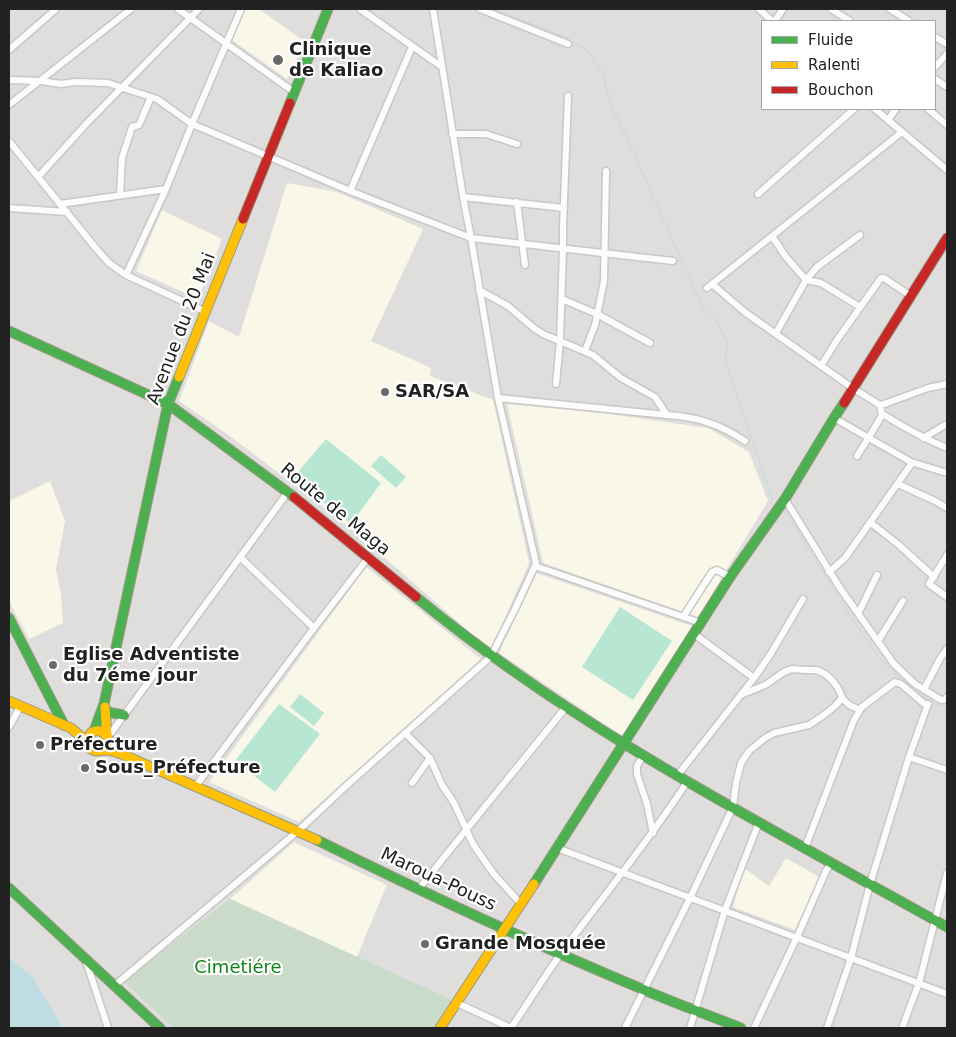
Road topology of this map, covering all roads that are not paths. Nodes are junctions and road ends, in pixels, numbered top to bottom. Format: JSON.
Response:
{"nodes":[{"id":1,"x":56,"y":9,"type":"edge"},
{"id":2,"x":131,"y":9,"type":"edge"},
{"id":3,"x":178,"y":9,"type":"edge"},
{"id":4,"x":199,"y":9,"type":"edge"},
{"id":5,"x":241,"y":9,"type":"edge"},
{"id":6,"x":328,"y":9,"type":"edge"},
{"id":7,"x":360,"y":9,"type":"edge"},
{"id":8,"x":433,"y":9,"type":"edge"},
{"id":9,"x":480,"y":9,"type":"edge"},
{"id":10,"x":759,"y":9,"type":"edge"},
{"id":11,"x":783,"y":9,"type":"edge"},
{"id":12,"x":831,"y":9,"type":"edge"},
{"id":13,"x":890,"y":9,"type":"edge"},
{"id":14,"x":190,"y":18,"type":"junction"},
{"id":15,"x":772,"y":20,"type":"edge"},
{"id":16,"x":774,"y":20,"type":"edge"},
{"id":17,"x":848,"y":20,"type":"edge"},
{"id":18,"x":907,"y":20,"type":"edge"},
{"id":19,"x":936,"y":38,"type":"edge"},
{"id":20,"x":226,"y":44,"type":"junction"},
{"id":21,"x":568,"y":44,"type":"dead end"},
{"id":22,"x":947,"y":44,"type":"edge"},
{"id":23,"x":412,"y":47,"type":"junction"},
{"id":24,"x":9,"y":50,"type":"edge"},
{"id":25,"x":947,"y":54,"type":"edge"},
{"id":26,"x":936,"y":66,"type":"edge"},
{"id":27,"x":442,"y":67,"type":"junction"},
{"id":28,"x":9,"y":80,"type":"edge"},
{"id":29,"x":936,"y":80,"type":"edge"},
{"id":30,"x":41,"y":81,"type":"junction"},
{"id":31,"x":947,"y":87,"type":"edge"},
{"id":32,"x":122,"y":88,"type":"junction"},
{"id":33,"x":294,"y":92,"type":"junction"},
{"id":34,"x":568,"y":96,"type":"dead end"},
{"id":35,"x":151,"y":97,"type":"junction"},
{"id":36,"x":9,"y":105,"type":"edge"},
{"id":37,"x":853,"y":110,"type":"edge"},
{"id":38,"x":876,"y":110,"type":"edge"},
{"id":39,"x":895,"y":110,"type":"edge"},
{"id":40,"x":929,"y":110,"type":"edge"},
{"id":41,"x":888,"y":120,"type":"junction"},
{"id":42,"x":192,"y":124,"type":"junction"},
{"id":43,"x":947,"y":125,"type":"edge"},
{"id":44,"x":902,"y":132,"type":"junction"},
{"id":45,"x":452,"y":134,"type":"junction"},
{"id":46,"x":9,"y":141,"type":"edge"},
{"id":47,"x":517,"y":144,"type":"dead end"},
{"id":48,"x":12,"y":150,"type":"edge"},
{"id":49,"x":268,"y":156,"type":"junction"},
{"id":50,"x":947,"y":170,"type":"edge"},
{"id":51,"x":606,"y":171,"type":"dead end"},
{"id":52,"x":38,"y":177,"type":"junction"},
{"id":53,"x":166,"y":189,"type":"junction"},
{"id":54,"x":350,"y":191,"type":"junction"},
{"id":55,"x":758,"y":194,"type":"dead end"},
{"id":56,"x":120,"y":195,"type":"junction"},
{"id":57,"x":463,"y":197,"type":"junction"},
{"id":58,"x":517,"y":202,"type":"junction"},
{"id":59,"x":60,"y":204,"type":"junction"},
{"id":60,"x":9,"y":208,"type":"edge"},
{"id":61,"x":564,"y":208,"type":"junction"},
{"id":62,"x":67,"y":212,"type":"junction"},
{"id":63,"x":860,"y":235,"type":"dead end"},
{"id":64,"x":772,"y":236,"type":"junction"},
{"id":65,"x":471,"y":238,"type":"junction"},
{"id":66,"x":946,"y":242,"type":"edge"},
{"id":67,"x":522,"y":244,"type":"junction"},
{"id":68,"x":563,"y":249,"type":"junction"},
{"id":69,"x":605,"y":254,"type":"junction"},
{"id":70,"x":673,"y":261,"type":"dead end"},
{"id":71,"x":525,"y":265,"type":"dead end"},
{"id":72,"x":126,"y":275,"type":"junction"},
{"id":73,"x":806,"y":280,"type":"junction"},
{"id":74,"x":479,"y":290,"type":"junction"},
{"id":75,"x":912,"y":296,"type":"junction"},
{"id":76,"x":562,"y":299,"type":"junction"},
{"id":77,"x":860,"y":308,"type":"junction"},
{"id":78,"x":206,"y":312,"type":"junction"},
{"id":79,"x":597,"y":314,"type":"junction"},
{"id":80,"x":9,"y":331,"type":"edge"},
{"id":81,"x":776,"y":333,"type":"junction"},
{"id":82,"x":560,"y":341,"type":"junction"},
{"id":83,"x":650,"y":343,"type":"dead end"},
{"id":84,"x":585,"y":351,"type":"junction"},
{"id":85,"x":821,"y":366,"type":"junction"},
{"id":86,"x":556,"y":384,"type":"dead end"},
{"id":87,"x":947,"y":384,"type":"edge"},
{"id":88,"x":854,"y":389,"type":"junction"},
{"id":89,"x":498,"y":398,"type":"junction"},
{"id":90,"x":168,"y":404,"type":"junction"},
{"id":91,"x":880,"y":405,"type":"junction"},
{"id":92,"x":667,"y":415,"type":"junction"},
{"id":93,"x":882,"y":415,"type":"junction"},
{"id":94,"x":834,"y":418,"type":"junction"},
{"id":95,"x":947,"y":424,"type":"edge"},
{"id":96,"x":869,"y":437,"type":"junction"},
{"id":97,"x":923,"y":438,"type":"junction"},
{"id":98,"x":745,"y":441,"type":"dead end"},
{"id":99,"x":947,"y":448,"type":"edge"},
{"id":100,"x":857,"y":456,"type":"dead end"},
{"id":101,"x":912,"y":463,"type":"junction"},
{"id":102,"x":947,"y":473,"type":"edge"},
{"id":103,"x":898,"y":484,"type":"junction"},
{"id":104,"x":288,"y":492,"type":"junction"},
{"id":105,"x":785,"y":499,"type":"junction"},
{"id":106,"x":947,"y":508,"type":"edge"},
{"id":107,"x":871,"y":523,"type":"junction"},
{"id":108,"x":947,"y":555,"type":"edge"},
{"id":109,"x":240,"y":557,"type":"junction"},
{"id":110,"x":368,"y":558,"type":"junction"},
{"id":111,"x":535,"y":566,"type":"junction"},
{"id":112,"x":830,"y":572,"type":"junction"},
{"id":113,"x":877,"y":575,"type":"dead end"},
{"id":114,"x":730,"y":577,"type":"junction"},
{"id":115,"x":934,"y":577,"type":"junction"},
{"id":116,"x":947,"y":597,"type":"edge"},
{"id":117,"x":803,"y":599,"type":"dead end"},
{"id":118,"x":903,"y":601,"type":"dead end"},
{"id":119,"x":858,"y":614,"type":"junction"},
{"id":120,"x":683,"y":617,"type":"junction"},
{"id":121,"x":9,"y":618,"type":"edge"},
{"id":122,"x":700,"y":623,"type":"junction"},
{"id":123,"x":314,"y":628,"type":"junction"},
{"id":124,"x":694,"y":634,"type":"junction"},
{"id":125,"x":878,"y":642,"type":"junction"},
{"id":126,"x":947,"y":649,"type":"edge"},
{"id":127,"x":491,"y":656,"type":"junction"},
{"id":128,"x":754,"y":678,"type":"junction"},
{"id":129,"x":924,"y":689,"type":"junction"},
{"id":130,"x":741,"y":695,"type":"junction"},
{"id":131,"x":947,"y":697,"type":"edge"},
{"id":132,"x":842,"y":698,"type":"junction"},
{"id":133,"x":9,"y":701,"type":"edge"},
{"id":134,"x":20,"y":707,"type":"junction"},
{"id":135,"x":104,"y":707,"type":"junction"},
{"id":136,"x":566,"y":707,"type":"junction"},
{"id":137,"x":860,"y":710,"type":"junction"},
{"id":138,"x":124,"y":714,"type":"junction"},
{"id":139,"x":67,"y":726,"type":"junction"},
{"id":140,"x":9,"y":728,"type":"edge"},
{"id":141,"x":93,"y":731,"type":"junction"},
{"id":142,"x":405,"y":733,"type":"junction"},
{"id":143,"x":108,"y":738,"type":"junction"},
{"id":144,"x":88,"y":742,"type":"junction"},
{"id":145,"x":623,"y":743,"type":"junction"},
{"id":146,"x":103,"y":750,"type":"junction"},
{"id":147,"x":124,"y":755,"type":"junction"},
{"id":148,"x":643,"y":756,"type":"junction"},
{"id":149,"x":909,"y":757,"type":"junction"},
{"id":150,"x":430,"y":758,"type":"junction"},
{"id":151,"x":947,"y":770,"type":"edge"},
{"id":152,"x":677,"y":776,"type":"junction"},
{"id":153,"x":412,"y":782,"type":"dead end"},
{"id":154,"x":687,"y":782,"type":"junction"},
{"id":155,"x":195,"y":787,"type":"junction"},
{"id":156,"x":733,"y":807,"type":"junction"},
{"id":157,"x":759,"y":822,"type":"junction"},
{"id":158,"x":466,"y":829,"type":"junction"},
{"id":159,"x":298,"y":832,"type":"junction"},
{"id":160,"x":653,"y":833,"type":"junction"},
{"id":161,"x":558,"y":848,"type":"junction"},
{"id":162,"x":805,"y":848,"type":"junction"},
{"id":163,"x":831,"y":863,"type":"junction"},
{"id":164,"x":622,"y":872,"type":"junction"},
{"id":165,"x":947,"y":872,"type":"edge"},
{"id":166,"x":870,"y":884,"type":"junction"},
{"id":167,"x":9,"y":888,"type":"edge"},
{"id":168,"x":418,"y":890,"type":"junction"},
{"id":169,"x":690,"y":898,"type":"junction"},
{"id":170,"x":521,"y":904,"type":"junction"},
{"id":171,"x":725,"y":910,"type":"junction"},
{"id":172,"x":935,"y":920,"type":"junction"},
{"id":173,"x":947,"y":927,"type":"edge"},
{"id":174,"x":505,"y":930,"type":"junction"},
{"id":175,"x":797,"y":937,"type":"junction"},
{"id":176,"x":561,"y":954,"type":"junction"},
{"id":177,"x":851,"y":958,"type":"junction"},
{"id":178,"x":86,"y":961,"type":"junction"},
{"id":179,"x":919,"y":983,"type":"junction"},
{"id":180,"x":114,"y":986,"type":"junction"},
{"id":181,"x":643,"y":990,"type":"junction"},
{"id":182,"x":947,"y":994,"type":"edge"},
{"id":183,"x":456,"y":1003,"type":"junction"},
{"id":184,"x":695,"y":1010,"type":"junction"},
{"id":185,"x":108,"y":1028,"type":"edge"},
{"id":186,"x":160,"y":1028,"type":"edge"},
{"id":187,"x":440,"y":1028,"type":"edge"},
{"id":188,"x":511,"y":1028,"type":"edge"},
{"id":189,"x":625,"y":1028,"type":"edge"},
{"id":190,"x":690,"y":1028,"type":"edge"},
{"id":191,"x":741,"y":1028,"type":"edge"},
{"id":192,"x":754,"y":1028,"type":"edge"},
{"id":193,"x":827,"y":1028,"type":"edge"},
{"id":194,"x":902,"y":1028,"type":"edge"}],
"edges":[{"from":1,"to":24,"type":"street"},
{"from":2,"to":30,"type":"street"},
{"from":3,"to":14,"type":"street"},
{"from":4,"to":14,"type":"street"},
{"from":5,"to":20,"type":"street"},
{"from":6,"to":33,"type":"main road","name":"Avenue du 20 Mai"},
{"from":7,"to":23,"type":"street"},
{"from":8,"to":27,"type":"street"},
{"from":9,"to":21,"type":"street"},
{"from":10,"to":15,"type":"street"},
{"from":11,"to":16,"type":"street"},
{"from":12,"to":17,"type":"street"},
{"from":13,"to":18,"type":"street"},
{"from":14,"to":20,"type":"street"},
{"from":14,"to":32,"type":"street"},
{"from":19,"to":22,"type":"street"},
{"from":20,"to":33,"type":"street"},
{"from":20,"to":42,"type":"street"},
{"from":23,"to":27,"type":"street"},
{"from":23,"to":54,"type":"street"},
{"from":25,"to":26,"type":"street"},
{"from":27,"to":45,"type":"street"},
{"from":28,"to":30,"type":"street"},
{"from":29,"to":31,"type":"street"},
{"from":30,"to":32,"type":"street"},
{"from":30,"to":36,"type":"street"},
{"from":32,"to":35,"type":"street"},
{"from":32,"to":52,"type":"street"},
{"from":33,"to":49,"type":"main road","name":"Avenue du 20 Mai"},
{"from":34,"to":61,"type":"street"},
{"from":35,"to":42,"type":"street"},
{"from":35,"to":56,"type":"street"},
{"from":37,"to":55,"type":"street"},
{"from":38,"to":41,"type":"street"},
{"from":39,"to":41,"type":"street"},
{"from":40,"to":43,"type":"street"},
{"from":41,"to":44,"type":"street"},
{"from":42,"to":49,"type":"street"},
{"from":42,"to":53,"type":"street"},
{"from":44,"to":50,"type":"street"},
{"from":44,"to":64,"type":"street"},
{"from":45,"to":47,"type":"street"},
{"from":45,"to":57,"type":"street"},
{"from":46,"to":48,"type":"street"},
{"from":48,"to":52,"type":"street"},
{"from":49,"to":54,"type":"street"},
{"from":49,"to":78,"type":"main road","name":"Avenue du 20 Mai"},
{"from":51,"to":69,"type":"street"},
{"from":52,"to":59,"type":"street"},
{"from":53,"to":56,"type":"street"},
{"from":53,"to":72,"type":"street"},
{"from":54,"to":65,"type":"street"},
{"from":56,"to":59,"type":"street"},
{"from":57,"to":58,"type":"street"},
{"from":57,"to":65,"type":"street"},
{"from":58,"to":61,"type":"street"},
{"from":58,"to":67,"type":"street"},
{"from":59,"to":62,"type":"street"},
{"from":60,"to":62,"type":"street"},
{"from":61,"to":68,"type":"street"},
{"from":62,"to":72,"type":"street"},
{"from":63,"to":73,"type":"street"},
{"from":64,"to":73,"type":"street"},
{"from":64,"to":81,"type":"street"},
{"from":65,"to":67,"type":"street"},
{"from":65,"to":74,"type":"street"},
{"from":66,"to":75,"type":"main road"},
{"from":67,"to":68,"type":"street"},
{"from":67,"to":71,"type":"street"},
{"from":68,"to":69,"type":"street"},
{"from":68,"to":76,"type":"street"},
{"from":69,"to":70,"type":"street"},
{"from":69,"to":79,"type":"street"},
{"from":72,"to":78,"type":"street"},
{"from":73,"to":77,"type":"street"},
{"from":73,"to":81,"type":"street"},
{"from":74,"to":82,"type":"street"},
{"from":74,"to":89,"type":"street"},
{"from":75,"to":77,"type":"street"},
{"from":75,"to":88,"type":"main road"},
{"from":76,"to":79,"type":"street"},
{"from":76,"to":82,"type":"street"},
{"from":77,"to":85,"type":"street"},
{"from":78,"to":90,"type":"main road","name":"Avenue du 20 Mai"},
{"from":79,"to":83,"type":"street"},
{"from":79,"to":84,"type":"street"},
{"from":80,"to":90,"type":"main road","name":"Route de Maga"},
{"from":81,"to":85,"type":"street"},
{"from":82,"to":84,"type":"street"},
{"from":82,"to":86,"type":"street"},
{"from":84,"to":92,"type":"street"},
{"from":85,"to":88,"type":"street"},
{"from":87,"to":91,"type":"street"},
{"from":88,"to":91,"type":"street"},
{"from":88,"to":94,"type":"main road"},
{"from":89,"to":92,"type":"street"},
{"from":89,"to":111,"type":"street"},
{"from":90,"to":104,"type":"main road","name":"Route de Maga"},
{"from":90,"to":135,"type":"main road","name":"Avenue du 20 Mai"},
{"from":91,"to":93,"type":"street"},
{"from":92,"to":98,"type":"street"},
{"from":93,"to":96,"type":"street"},
{"from":93,"to":97,"type":"street"},
{"from":94,"to":96,"type":"street"},
{"from":94,"to":105,"type":"main road"},
{"from":95,"to":97,"type":"street"},
{"from":96,"to":100,"type":"street"},
{"from":96,"to":101,"type":"street"},
{"from":97,"to":99,"type":"street"},
{"from":101,"to":102,"type":"street"},
{"from":101,"to":103,"type":"street"},
{"from":103,"to":106,"type":"street"},
{"from":103,"to":107,"type":"street"},
{"from":104,"to":109,"type":"street"},
{"from":104,"to":110,"type":"main road","name":"Route de Maga"},
{"from":105,"to":112,"type":"street"},
{"from":105,"to":114,"type":"main road"},
{"from":107,"to":112,"type":"street"},
{"from":107,"to":115,"type":"street"},
{"from":108,"to":115,"type":"street"},
{"from":109,"to":123,"type":"street"},
{"from":109,"to":138,"type":"street"},
{"from":110,"to":123,"type":"street"},
{"from":110,"to":127,"type":"main road","name":"Route de Maga"},
{"from":111,"to":120,"type":"street"},
{"from":111,"to":127,"type":"street"},
{"from":112,"to":119,"type":"street"},
{"from":113,"to":119,"type":"street"},
{"from":114,"to":120,"type":"street"},
{"from":114,"to":122,"type":"main road"},
{"from":115,"to":116,"type":"street"},
{"from":117,"to":128,"type":"street"},
{"from":118,"to":125,"type":"street"},
{"from":119,"to":125,"type":"street"},
{"from":120,"to":122,"type":"street"},
{"from":121,"to":139,"type":"main road"},
{"from":122,"to":124,"type":"main road"},
{"from":123,"to":155,"type":"street"},
{"from":124,"to":128,"type":"street"},
{"from":124,"to":145,"type":"main road"},
{"from":125,"to":129,"type":"street"},
{"from":126,"to":129,"type":"street"},
{"from":127,"to":136,"type":"main road","name":"Route de Maga"},
{"from":127,"to":142,"type":"street"},
{"from":128,"to":130,"type":"street"},
{"from":129,"to":131,"type":"street"},
{"from":130,"to":132,"type":"street"},
{"from":130,"to":152,"type":"street"},
{"from":132,"to":137,"type":"street"},
{"from":132,"to":156,"type":"street"},
{"from":133,"to":134,"type":"main road"},
{"from":134,"to":139,"type":"main road"},
{"from":134,"to":140,"type":"street"},
{"from":135,"to":138,"type":"main road"},
{"from":135,"to":141,"type":"main road"},
{"from":135,"to":143,"type":"main road"},
{"from":136,"to":145,"type":"main road","name":"Route de Maga"},
{"from":136,"to":158,"type":"street"},
{"from":137,"to":149,"type":"street"},
{"from":137,"to":162,"type":"street"},
{"from":138,"to":143,"type":"street"},
{"from":139,"to":141,"type":"main road"},
{"from":139,"to":144,"type":"main road"},
{"from":141,"to":143,"type":"main road"},
{"from":141,"to":144,"type":"main road"},
{"from":142,"to":150,"type":"street"},
{"from":142,"to":159,"type":"street"},
{"from":143,"to":146,"type":"main road"},
{"from":143,"to":147,"type":"main road"},
{"from":144,"to":146,"type":"main road"},
{"from":145,"to":148,"type":"main road","name":"Route de Maga"},
{"from":145,"to":161,"type":"main road"},
{"from":146,"to":147,"type":"main road"},
{"from":147,"to":155,"type":"main road","name":"Maroua-Pouss"},
{"from":148,"to":152,"type":"main road","name":"Route de Maga"},
{"from":148,"to":160,"type":"street"},
{"from":149,"to":151,"type":"street"},
{"from":149,"to":166,"type":"street"},
{"from":150,"to":153,"type":"street"},
{"from":150,"to":158,"type":"street"},
{"from":152,"to":154,"type":"main road","name":"Route de Maga"},
{"from":154,"to":156,"type":"main road","name":"Route de Maga"},
{"from":154,"to":160,"type":"street"},
{"from":155,"to":159,"type":"main road","name":"Maroua-Pouss"},
{"from":156,"to":157,"type":"main road","name":"Route de Maga"},
{"from":156,"to":169,"type":"street"},
{"from":157,"to":162,"type":"main road","name":"Route de Maga"},
{"from":157,"to":171,"type":"street"},
{"from":158,"to":168,"type":"street"},
{"from":158,"to":170,"type":"street"},
{"from":159,"to":168,"type":"main road","name":"Maroua-Pouss"},
{"from":159,"to":180,"type":"street"},
{"from":160,"to":164,"type":"street"},
{"from":161,"to":164,"type":"street"},
{"from":161,"to":170,"type":"main road"},
{"from":162,"to":163,"type":"main road","name":"Route de Maga"},
{"from":163,"to":166,"type":"main road","name":"Route de Maga"},
{"from":163,"to":175,"type":"street"},
{"from":164,"to":169,"type":"street"},
{"from":164,"to":176,"type":"street"},
{"from":165,"to":172,"type":"street"},
{"from":166,"to":172,"type":"main road","name":"Route de Maga"},
{"from":166,"to":177,"type":"street"},
{"from":167,"to":178,"type":"main road"},
{"from":168,"to":174,"type":"main road","name":"Maroua-Pouss"},
{"from":169,"to":171,"type":"street"},
{"from":169,"to":181,"type":"street"},
{"from":170,"to":174,"type":"main road"},
{"from":171,"to":175,"type":"street"},
{"from":171,"to":184,"type":"street"},
{"from":172,"to":173,"type":"main road","name":"Route de Maga"},
{"from":172,"to":179,"type":"street"},
{"from":174,"to":176,"type":"main road","name":"Maroua-Pouss"},
{"from":174,"to":183,"type":"main road"},
{"from":175,"to":177,"type":"street"},
{"from":175,"to":192,"type":"street"},
{"from":176,"to":181,"type":"main road","name":"Maroua-Pouss"},
{"from":176,"to":188,"type":"street"},
{"from":177,"to":179,"type":"street"},
{"from":177,"to":193,"type":"street"},
{"from":178,"to":180,"type":"main road"},
{"from":178,"to":185,"type":"street"},
{"from":179,"to":182,"type":"street"},
{"from":179,"to":194,"type":"street"},
{"from":180,"to":186,"type":"main road"},
{"from":181,"to":184,"type":"main road","name":"Maroua-Pouss"},
{"from":181,"to":189,"type":"street"},
{"from":183,"to":187,"type":"main road"},
{"from":183,"to":188,"type":"street"},
{"from":184,"to":190,"type":"street"},
{"from":184,"to":191,"type":"main road","name":"Maroua-Pouss"}]}
